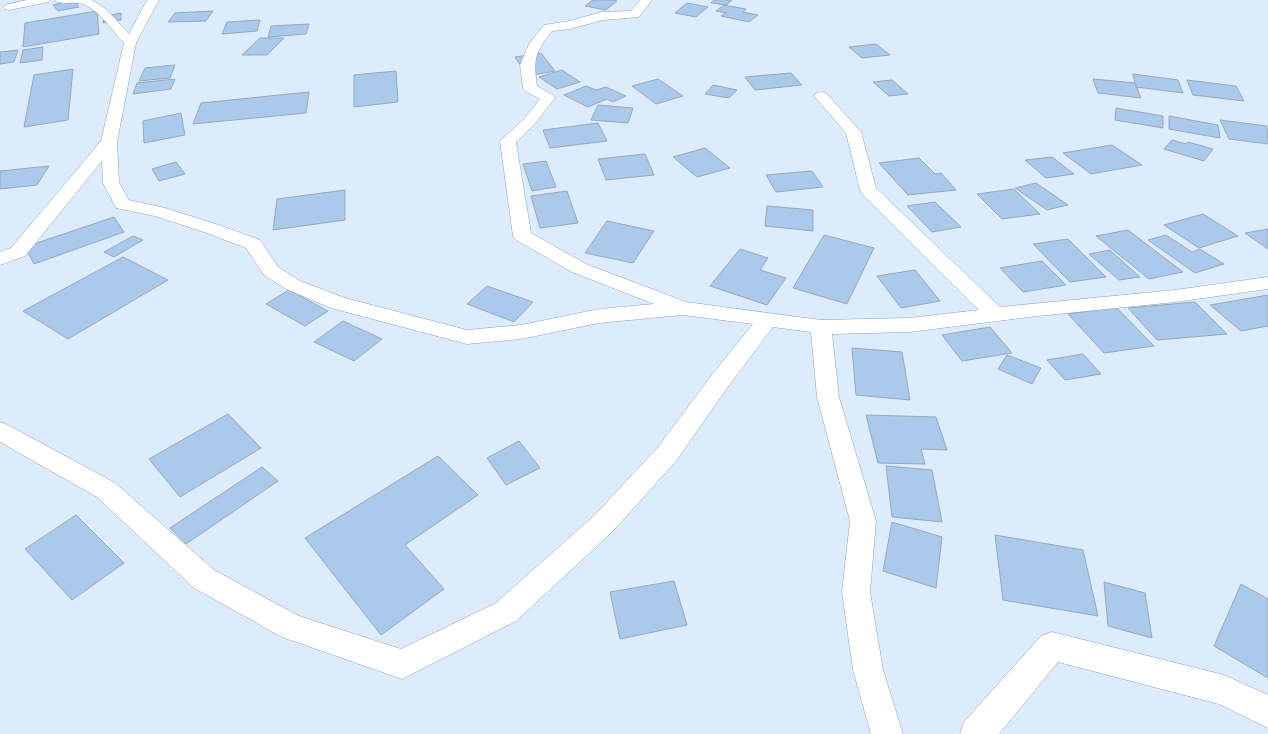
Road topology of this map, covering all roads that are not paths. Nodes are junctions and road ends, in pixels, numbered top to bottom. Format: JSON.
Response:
{"nodes":[{"id":1,"x":45,"y":0,"type":"edge"},
{"id":2,"x":61,"y":0,"type":"edge"},
{"id":3,"x":153,"y":0,"type":"edge"},
{"id":4,"x":646,"y":0,"type":"edge"},
{"id":5,"x":9,"y":7,"type":"dead end"},
{"id":6,"x":130,"y":43,"type":"junction"},
{"id":7,"x":821,"y":96,"type":"dead end"},
{"id":8,"x":109,"y":142,"type":"junction"},
{"id":9,"x":0,"y":259,"type":"edge"},
{"id":10,"x":1268,"y":283,"type":"edge"},
{"id":11,"x":682,"y":308,"type":"junction"},
{"id":12,"x":995,"y":314,"type":"junction"},
{"id":13,"x":768,"y":319,"type":"junction"},
{"id":14,"x":821,"y":326,"type":"junction"},
{"id":15,"x":0,"y":431,"type":"edge"},
{"id":16,"x":1268,"y":712,"type":"edge"},
{"id":17,"x":887,"y":734,"type":"edge"},
{"id":18,"x":976,"y":734,"type":"edge"}],
"edges":[{"from":1,"to":5,"type":"street"},
{"from":2,"to":6,"type":"street"},
{"from":3,"to":6,"type":"street"},
{"from":4,"to":11,"type":"street"},
{"from":6,"to":8,"type":"street"},
{"from":7,"to":12,"type":"street"},
{"from":8,"to":9,"type":"street"},
{"from":8,"to":11,"type":"street"},
{"from":10,"to":12,"type":"street"},
{"from":11,"to":13,"type":"street"},
{"from":12,"to":14,"type":"street"},
{"from":13,"to":14,"type":"street"},
{"from":13,"to":15,"type":"street"},
{"from":14,"to":17,"type":"street"},
{"from":16,"to":18,"type":"street"}]}
